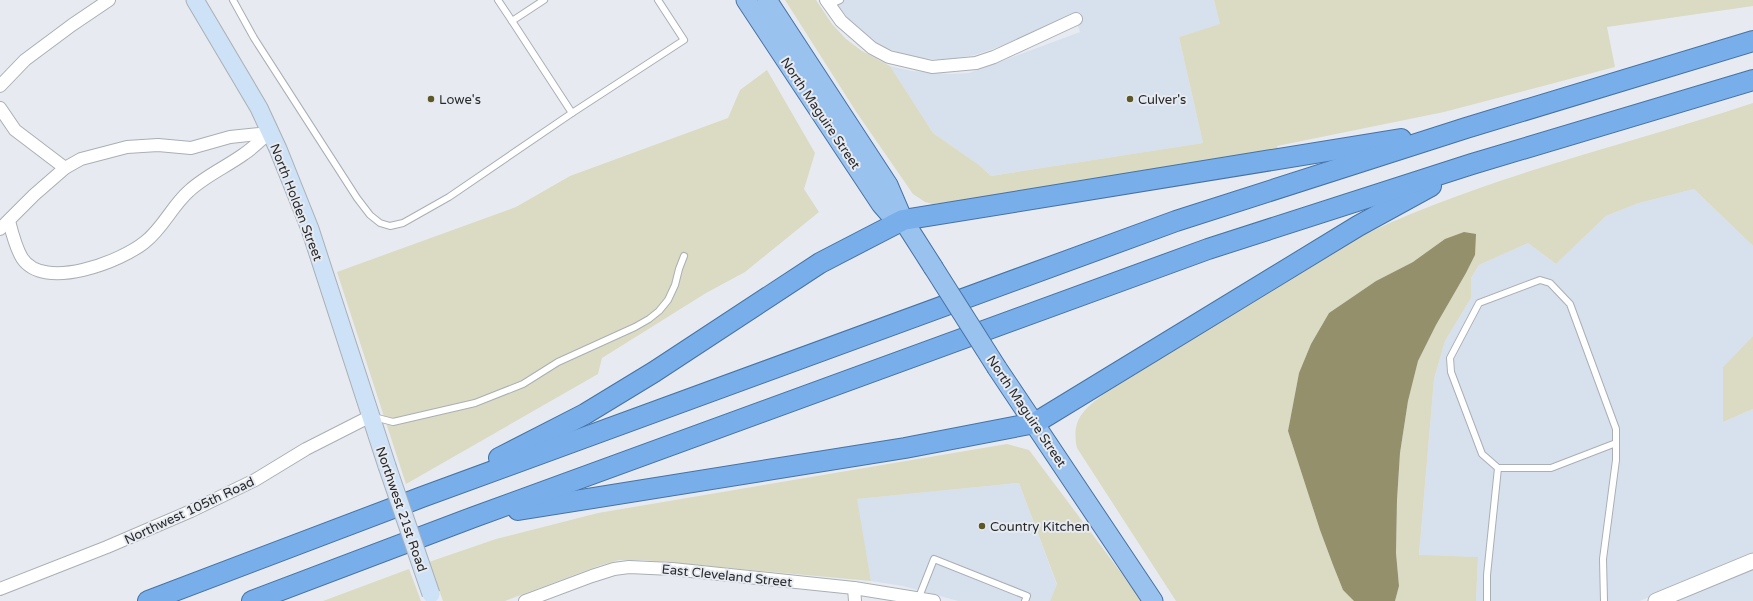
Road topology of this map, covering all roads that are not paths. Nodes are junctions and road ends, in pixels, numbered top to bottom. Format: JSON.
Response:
{"nodes":[{"id":1,"x":109,"y":0,"type":"edge"},
{"id":2,"x":195,"y":0,"type":"edge"},
{"id":3,"x":233,"y":0,"type":"edge"},
{"id":4,"x":498,"y":0,"type":"edge"},
{"id":5,"x":544,"y":0,"type":"edge"},
{"id":6,"x":658,"y":0,"type":"edge"},
{"id":7,"x":746,"y":0,"type":"edge"},
{"id":8,"x":767,"y":0,"type":"edge"},
{"id":9,"x":832,"y":2,"type":"edge"},
{"id":10,"x":1076,"y":19,"type":"dead end"},
{"id":11,"x":512,"y":21,"type":"junction"},
{"id":12,"x":1753,"y":42,"type":"edge"},
{"id":13,"x":1753,"y":80,"type":"edge"},
{"id":14,"x":0,"y":86,"type":"edge"},
{"id":15,"x":0,"y":108,"type":"edge"},
{"id":16,"x":572,"y":113,"type":"junction"},
{"id":17,"x":1466,"y":128,"type":"junction"},
{"id":18,"x":270,"y":132,"type":"junction"},
{"id":19,"x":1472,"y":164,"type":"junction"},
{"id":20,"x":65,"y":168,"type":"junction"},
{"id":21,"x":903,"y":220,"type":"junction"},
{"id":22,"x":4,"y":225,"type":"edge"},
{"id":23,"x":684,"y":256,"type":"dead end"},
{"id":24,"x":370,"y":416,"type":"junction"},
{"id":25,"x":1035,"y":423,"type":"junction"},
{"id":26,"x":1616,"y":444,"type":"junction"},
{"id":27,"x":1498,"y":468,"type":"junction"},
{"id":28,"x":422,"y":497,"type":"junction"},
{"id":29,"x":474,"y":517,"type":"junction"},
{"id":30,"x":1753,"y":561,"type":"edge"},
{"id":31,"x":854,"y":588,"type":"junction"},
{"id":32,"x":0,"y":589,"type":"edge"},
{"id":33,"x":432,"y":597,"type":"edge"},
{"id":34,"x":919,"y":598,"type":"junction"},
{"id":35,"x":148,"y":601,"type":"edge"},
{"id":36,"x":252,"y":601,"type":"edge"},
{"id":37,"x":525,"y":601,"type":"edge"},
{"id":38,"x":856,"y":601,"type":"edge"},
{"id":39,"x":934,"y":601,"type":"edge"},
{"id":40,"x":1025,"y":601,"type":"edge"},
{"id":41,"x":1153,"y":601,"type":"edge"},
{"id":42,"x":1487,"y":601,"type":"edge"},
{"id":43,"x":1604,"y":601,"type":"edge"},
{"id":44,"x":1656,"y":601,"type":"edge"}],
"edges":[{"from":1,"to":14,"type":"street"},
{"from":2,"to":18,"type":"main road","name":"North Holden Street"},
{"from":3,"to":16,"type":"lane"},
{"from":4,"to":11,"type":"lane"},
{"from":5,"to":11,"type":"lane"},
{"from":6,"to":16,"type":"lane"},
{"from":7,"to":21,"type":"main road","name":"North Maguire Street"},
{"from":8,"to":21,"type":"main road","name":"North Maguire Street"},
{"from":9,"to":10,"type":"street"},
{"from":11,"to":16,"type":"lane"},
{"from":12,"to":17,"type":"highway"},
{"from":13,"to":19,"type":"highway"},
{"from":15,"to":20,"type":"street"},
{"from":17,"to":21,"type":"highway"},
{"from":17,"to":28,"type":"highway"},
{"from":18,"to":20,"type":"street"},
{"from":18,"to":22,"type":"street"},
{"from":18,"to":24,"type":"main road","name":"North Holden Street"},
{"from":19,"to":25,"type":"highway"},
{"from":19,"to":29,"type":"highway"},
{"from":20,"to":22,"type":"street"},
{"from":21,"to":25,"type":"main road","name":"North Maguire Street","bridge":true},
{"from":21,"to":28,"type":"highway"},
{"from":23,"to":24,"type":"lane"},
{"from":24,"to":32,"type":"street","name":"Northwest 105th Road"},
{"from":24,"to":33,"type":"main road","name":"Northwest 21st Road","bridge":true},
{"from":25,"to":29,"type":"highway"},
{"from":25,"to":41,"type":"main road","name":"North Maguire Street"},
{"from":26,"to":27,"type":"lane"},
{"from":26,"to":27,"type":"lane"},
{"from":26,"to":43,"type":"lane"},
{"from":27,"to":42,"type":"lane"},
{"from":28,"to":35,"type":"highway"},
{"from":29,"to":36,"type":"highway"},
{"from":30,"to":44,"type":"street"},
{"from":31,"to":34,"type":"street","name":"East Cleveland Street"},
{"from":31,"to":37,"type":"street","name":"East Cleveland Street"},
{"from":31,"to":38,"type":"street"},
{"from":34,"to":39,"type":"street","name":"East Cleveland Street"},
{"from":34,"to":40,"type":"lane"}]}
